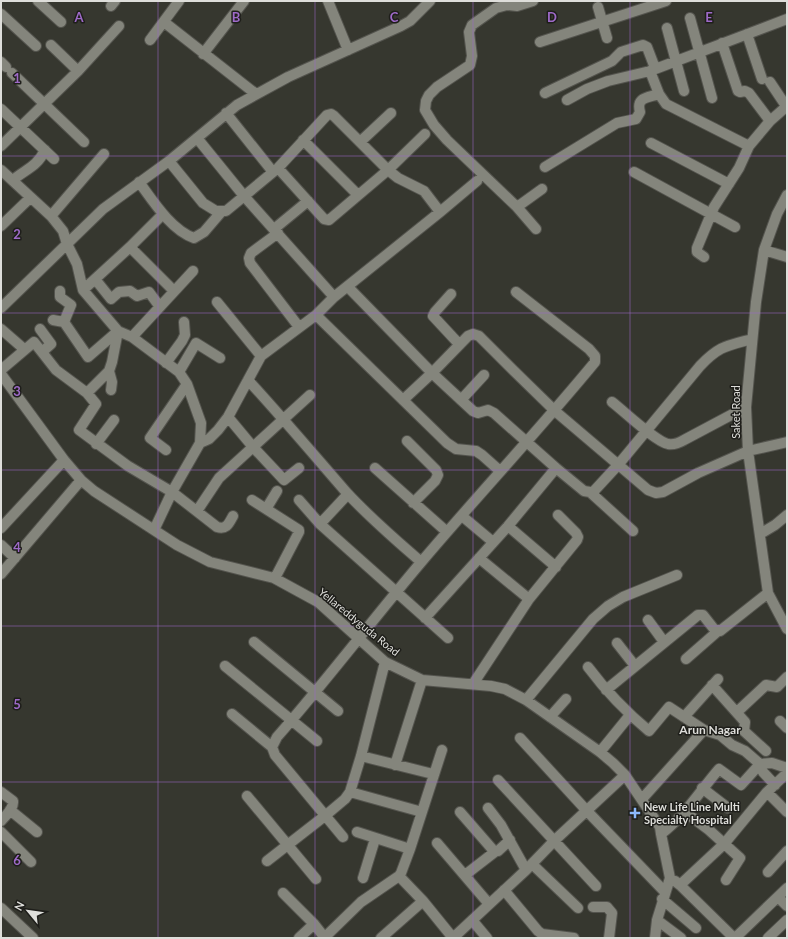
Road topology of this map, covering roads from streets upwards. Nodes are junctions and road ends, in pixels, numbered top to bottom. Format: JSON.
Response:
{"nodes":[{"id":1,"x":38,"y":1,"type":"edge"},
{"id":2,"x":179,"y":1,"type":"edge"},
{"id":3,"x":244,"y":1,"type":"edge"},
{"id":4,"x":328,"y":1,"type":"edge"},
{"id":5,"x":430,"y":1,"type":"edge"},
{"id":6,"x":534,"y":1,"type":"edge"},
{"id":7,"x":666,"y":1,"type":"edge"},
{"id":8,"x":598,"y":7,"type":"dead end"},
{"id":9,"x":1,"y":14,"type":"edge"},
{"id":10,"x":690,"y":18,"type":"dead end"},
{"id":11,"x":787,"y":19,"type":"edge"},
{"id":12,"x":61,"y":22,"type":"dead end"},
{"id":13,"x":164,"y":22,"type":"junction"},
{"id":14,"x":602,"y":22,"type":"junction"},
{"id":15,"x":119,"y":26,"type":"dead end"},
{"id":16,"x":667,"y":28,"type":"dead end"},
{"id":17,"x":747,"y":34,"type":"junction"},
{"id":18,"x":607,"y":38,"type":"dead end"},
{"id":19,"x":150,"y":40,"type":"dead end"},
{"id":20,"x":540,"y":42,"type":"dead end"},
{"id":21,"x":722,"y":43,"type":"junction"},
{"id":22,"x":51,"y":45,"type":"dead end"},
{"id":23,"x":36,"y":46,"type":"dead end"},
{"id":24,"x":348,"y":50,"type":"junction"},
{"id":25,"x":700,"y":52,"type":"junction"},
{"id":26,"x":203,"y":54,"type":"junction"},
{"id":27,"x":676,"y":61,"type":"junction"},
{"id":28,"x":7,"y":67,"type":"edge"},
{"id":29,"x":653,"y":69,"type":"junction"},
{"id":30,"x":78,"y":71,"type":"junction"},
{"id":31,"x":684,"y":91,"type":"dead end"},
{"id":32,"x":545,"y":93,"type":"dead end"},
{"id":33,"x":256,"y":94,"type":"junction"},
{"id":34,"x":659,"y":94,"type":"junction"},
{"id":35,"x":712,"y":98,"type":"dead end"},
{"id":36,"x":567,"y":100,"type":"dead end"},
{"id":37,"x":44,"y":104,"type":"junction"},
{"id":38,"x":787,"y":106,"type":"edge"},
{"id":39,"x":1,"y":109,"type":"edge"},
{"id":40,"x":226,"y":113,"type":"junction"},
{"id":41,"x":391,"y":113,"type":"dead end"},
{"id":42,"x":770,"y":121,"type":"junction"},
{"id":43,"x":21,"y":127,"type":"junction"},
{"id":44,"x":425,"y":134,"type":"dead end"},
{"id":45,"x":197,"y":138,"type":"junction"},
{"id":46,"x":303,"y":140,"type":"junction"},
{"id":47,"x":84,"y":142,"type":"dead end"},
{"id":48,"x":360,"y":142,"type":"junction"},
{"id":49,"x":651,"y":143,"type":"dead end"},
{"id":50,"x":1,"y":146,"type":"edge"},
{"id":51,"x":748,"y":146,"type":"junction"},
{"id":52,"x":45,"y":150,"type":"junction"},
{"id":53,"x":104,"y":154,"type":"dead end"},
{"id":54,"x":54,"y":159,"type":"dead end"},
{"id":55,"x":169,"y":161,"type":"junction"},
{"id":56,"x":545,"y":167,"type":"dead end"},
{"id":57,"x":1,"y":170,"type":"edge"},
{"id":58,"x":275,"y":170,"type":"junction"},
{"id":59,"x":388,"y":170,"type":"junction"},
{"id":60,"x":634,"y":172,"type":"dead end"},
{"id":61,"x":13,"y":180,"type":"junction"},
{"id":62,"x":477,"y":180,"type":"dead end"},
{"id":63,"x":139,"y":182,"type":"junction"},
{"id":64,"x":729,"y":184,"type":"junction"},
{"id":65,"x":542,"y":189,"type":"dead end"},
{"id":66,"x":358,"y":195,"type":"junction"},
{"id":67,"x":787,"y":195,"type":"edge"},
{"id":68,"x":244,"y":196,"type":"junction"},
{"id":69,"x":30,"y":198,"type":"junction"},
{"id":70,"x":308,"y":201,"type":"junction"},
{"id":71,"x":517,"y":207,"type":"junction"},
{"id":72,"x":222,"y":211,"type":"junction"},
{"id":73,"x":440,"y":212,"type":"junction"},
{"id":74,"x":163,"y":214,"type":"junction"},
{"id":75,"x":711,"y":214,"type":"junction"},
{"id":76,"x":51,"y":216,"type":"junction"},
{"id":77,"x":1,"y":226,"type":"edge"},
{"id":78,"x":735,"y":227,"type":"dead end"},
{"id":79,"x":536,"y":229,"type":"dead end"},
{"id":80,"x":276,"y":231,"type":"junction"},
{"id":81,"x":67,"y":244,"type":"junction"},
{"id":82,"x":130,"y":247,"type":"junction"},
{"id":83,"x":764,"y":250,"type":"junction"},
{"id":84,"x":704,"y":257,"type":"dead end"},
{"id":85,"x":787,"y":257,"type":"edge"},
{"id":86,"x":193,"y":271,"type":"dead end"},
{"id":87,"x":95,"y":279,"type":"junction"},
{"id":88,"x":348,"y":287,"type":"junction"},
{"id":89,"x":83,"y":290,"type":"junction"},
{"id":90,"x":60,"y":291,"type":"dead end"},
{"id":91,"x":174,"y":292,"type":"junction"},
{"id":92,"x":516,"y":292,"type":"dead end"},
{"id":93,"x":451,"y":294,"type":"dead end"},
{"id":94,"x":334,"y":296,"type":"junction"},
{"id":95,"x":217,"y":302,"type":"dead end"},
{"id":96,"x":160,"y":307,"type":"junction"},
{"id":97,"x":1,"y":308,"type":"edge"},
{"id":98,"x":316,"y":315,"type":"junction"},
{"id":99,"x":53,"y":320,"type":"dead end"},
{"id":100,"x":64,"y":322,"type":"junction"},
{"id":101,"x":184,"y":322,"type":"dead end"},
{"id":102,"x":299,"y":327,"type":"junction"},
{"id":103,"x":1,"y":329,"type":"edge"},
{"id":104,"x":40,"y":329,"type":"dead end"},
{"id":105,"x":118,"y":331,"type":"junction"},
{"id":106,"x":132,"y":337,"type":"junction"},
{"id":107,"x":752,"y":339,"type":"junction"},
{"id":108,"x":460,"y":344,"type":"junction"},
{"id":109,"x":24,"y":349,"type":"junction"},
{"id":110,"x":42,"y":352,"type":"junction"},
{"id":111,"x":261,"y":356,"type":"junction"},
{"id":112,"x":220,"y":358,"type":"dead end"},
{"id":113,"x":166,"y":363,"type":"junction"},
{"id":114,"x":1,"y":370,"type":"edge"},
{"id":115,"x":109,"y":371,"type":"junction"},
{"id":116,"x":179,"y":372,"type":"junction"},
{"id":117,"x":432,"y":373,"type":"junction"},
{"id":118,"x":1,"y":374,"type":"edge"},
{"id":119,"x":484,"y":375,"type":"dead end"},
{"id":120,"x":248,"y":380,"type":"junction"},
{"id":121,"x":187,"y":384,"type":"junction"},
{"id":122,"x":111,"y":390,"type":"dead end"},
{"id":123,"x":87,"y":393,"type":"junction"},
{"id":124,"x":310,"y":395,"type":"dead end"},
{"id":125,"x":403,"y":400,"type":"junction"},
{"id":126,"x":461,"y":400,"type":"junction"},
{"id":127,"x":612,"y":402,"type":"dead end"},
{"id":128,"x":746,"y":406,"type":"junction"},
{"id":129,"x":555,"y":410,"type":"junction"},
{"id":130,"x":228,"y":416,"type":"junction"},
{"id":131,"x":284,"y":419,"type":"junction"},
{"id":132,"x":114,"y":420,"type":"dead end"},
{"id":133,"x":647,"y":430,"type":"junction"},
{"id":134,"x":407,"y":441,"type":"dead end"},
{"id":135,"x":526,"y":442,"type":"junction"},
{"id":136,"x":787,"y":442,"type":"edge"},
{"id":137,"x":200,"y":443,"type":"junction"},
{"id":138,"x":96,"y":444,"type":"junction"},
{"id":139,"x":253,"y":447,"type":"junction"},
{"id":140,"x":166,"y":450,"type":"dead end"},
{"id":141,"x":748,"y":451,"type":"junction"},
{"id":142,"x":64,"y":460,"type":"junction"},
{"id":143,"x":618,"y":465,"type":"junction"},
{"id":144,"x":299,"y":468,"type":"dead end"},
{"id":145,"x":375,"y":468,"type":"dead end"},
{"id":146,"x":556,"y":468,"type":"junction"},
{"id":147,"x":500,"y":471,"type":"junction"},
{"id":148,"x":81,"y":480,"type":"junction"},
{"id":149,"x":277,"y":491,"type":"dead end"},
{"id":150,"x":172,"y":492,"type":"junction"},
{"id":151,"x":590,"y":492,"type":"junction"},
{"id":152,"x":348,"y":494,"type":"junction"},
{"id":153,"x":252,"y":500,"type":"dead end"},
{"id":154,"x":300,"y":500,"type":"dead end"},
{"id":155,"x":413,"y":503,"type":"junction"},
{"id":156,"x":266,"y":509,"type":"junction"},
{"id":157,"x":197,"y":511,"type":"junction"},
{"id":158,"x":558,"y":515,"type":"dead end"},
{"id":159,"x":787,"y":515,"type":"edge"},
{"id":160,"x":233,"y":516,"type":"dead end"},
{"id":161,"x":462,"y":516,"type":"junction"},
{"id":162,"x":320,"y":524,"type":"junction"},
{"id":163,"x":508,"y":526,"type":"junction"},
{"id":164,"x":1,"y":528,"type":"edge"},
{"id":165,"x":154,"y":530,"type":"junction"},
{"id":166,"x":634,"y":531,"type":"dead end"},
{"id":167,"x":447,"y":532,"type":"junction"},
{"id":168,"x":760,"y":534,"type":"junction"},
{"id":169,"x":493,"y":542,"type":"junction"},
{"id":170,"x":1,"y":545,"type":"edge"},
{"id":171,"x":15,"y":558,"type":"junction"},
{"id":172,"x":480,"y":558,"type":"junction"},
{"id":173,"x":421,"y":562,"type":"junction"},
{"id":174,"x":556,"y":566,"type":"junction"},
{"id":175,"x":1,"y":574,"type":"edge"},
{"id":176,"x":678,"y":575,"type":"dead end"},
{"id":177,"x":272,"y":577,"type":"junction"},
{"id":178,"x":397,"y":592,"type":"junction"},
{"id":179,"x":768,"y":593,"type":"junction"},
{"id":180,"x":528,"y":599,"type":"junction"},
{"id":181,"x":425,"y":618,"type":"junction"},
{"id":182,"x":648,"y":620,"type":"dead end"},
{"id":183,"x":787,"y":629,"type":"edge"},
{"id":184,"x":718,"y":631,"type":"junction"},
{"id":185,"x":360,"y":638,"type":"junction"},
{"id":186,"x":448,"y":638,"type":"dead end"},
{"id":187,"x":254,"y":642,"type":"dead end"},
{"id":188,"x":664,"y":642,"type":"junction"},
{"id":189,"x":617,"y":643,"type":"dead end"},
{"id":190,"x":686,"y":659,"type":"dead end"},
{"id":191,"x":385,"y":662,"type":"junction"},
{"id":192,"x":225,"y":666,"type":"dead end"},
{"id":193,"x":635,"y":666,"type":"junction"},
{"id":194,"x":588,"y":667,"type":"dead end"},
{"id":195,"x":787,"y":677,"type":"edge"},
{"id":196,"x":422,"y":680,"type":"junction"},
{"id":197,"x":476,"y":684,"type":"junction"},
{"id":198,"x":606,"y":690,"type":"junction"},
{"id":199,"x":315,"y":692,"type":"junction"},
{"id":200,"x":566,"y":699,"type":"dead end"},
{"id":201,"x":526,"y":700,"type":"junction"},
{"id":202,"x":338,"y":711,"type":"dead end"},
{"id":203,"x":738,"y":712,"type":"junction"},
{"id":204,"x":232,"y":714,"type":"dead end"},
{"id":205,"x":630,"y":715,"type":"junction"},
{"id":206,"x":550,"y":717,"type":"junction"},
{"id":207,"x":684,"y":717,"type":"junction"},
{"id":208,"x":292,"y":720,"type":"junction"},
{"id":209,"x":704,"y":730,"type":"junction"},
{"id":210,"x":520,"y":738,"type":"dead end"},
{"id":211,"x":317,"y":741,"type":"dead end"},
{"id":212,"x":272,"y":746,"type":"junction"},
{"id":213,"x":442,"y":750,"type":"dead end"},
{"id":214,"x":766,"y":751,"type":"dead end"},
{"id":215,"x":600,"y":752,"type":"junction"},
{"id":216,"x":362,"y":756,"type":"junction"},
{"id":217,"x":760,"y":764,"type":"junction"},
{"id":218,"x":396,"y":765,"type":"junction"},
{"id":219,"x":787,"y":768,"type":"edge"},
{"id":220,"x":787,"y":773,"type":"edge"},
{"id":221,"x":433,"y":774,"type":"junction"},
{"id":222,"x":625,"y":775,"type":"junction"},
{"id":223,"x":498,"y":780,"type":"dead end"},
{"id":224,"x":775,"y":785,"type":"junction"},
{"id":225,"x":702,"y":788,"type":"junction"},
{"id":226,"x":1,"y":792,"type":"edge"},
{"id":227,"x":350,"y":792,"type":"junction"},
{"id":228,"x":768,"y":792,"type":"junction"},
{"id":229,"x":247,"y":796,"type":"dead end"},
{"id":230,"x":642,"y":799,"type":"junction"},
{"id":231,"x":488,"y":808,"type":"dead end"},
{"id":232,"x":728,"y":808,"type":"dead end"},
{"id":233,"x":10,"y":810,"type":"junction"},
{"id":234,"x":587,"y":811,"type":"junction"},
{"id":235,"x":422,"y":812,"type":"junction"},
{"id":236,"x":460,"y":812,"type":"dead end"},
{"id":237,"x":685,"y":812,"type":"junction"},
{"id":238,"x":787,"y":812,"type":"edge"},
{"id":239,"x":326,"y":815,"type":"junction"},
{"id":240,"x":1,"y":821,"type":"edge"},
{"id":241,"x":1,"y":832,"type":"edge"},
{"id":242,"x":37,"y":832,"type":"dead end"},
{"id":243,"x":357,"y":832,"type":"dead end"},
{"id":244,"x":661,"y":834,"type":"junction"},
{"id":245,"x":343,"y":837,"type":"dead end"},
{"id":246,"x":374,"y":839,"type":"junction"},
{"id":247,"x":510,"y":840,"type":"junction"},
{"id":248,"x":554,"y":840,"type":"junction"},
{"id":249,"x":437,"y":843,"type":"dead end"},
{"id":250,"x":288,"y":844,"type":"junction"},
{"id":251,"x":724,"y":844,"type":"junction"},
{"id":252,"x":410,"y":849,"type":"junction"},
{"id":253,"x":496,"y":851,"type":"junction"},
{"id":254,"x":787,"y":851,"type":"edge"},
{"id":255,"x":267,"y":861,"type":"dead end"},
{"id":256,"x":32,"y":862,"type":"dead end"},
{"id":257,"x":529,"y":867,"type":"junction"},
{"id":258,"x":768,"y":872,"type":"dead end"},
{"id":259,"x":401,"y":873,"type":"junction"},
{"id":260,"x":465,"y":875,"type":"junction"},
{"id":261,"x":363,"y":878,"type":"dead end"},
{"id":262,"x":670,"y":878,"type":"junction"},
{"id":263,"x":316,"y":879,"type":"dead end"},
{"id":264,"x":726,"y":880,"type":"dead end"},
{"id":265,"x":680,"y":885,"type":"junction"},
{"id":266,"x":596,"y":886,"type":"dead end"},
{"id":267,"x":787,"y":888,"type":"edge"},
{"id":268,"x":504,"y":890,"type":"junction"},
{"id":269,"x":283,"y":893,"type":"dead end"},
{"id":270,"x":664,"y":896,"type":"junction"},
{"id":271,"x":778,"y":897,"type":"junction"},
{"id":272,"x":423,"y":901,"type":"junction"},
{"id":273,"x":489,"y":904,"type":"junction"},
{"id":274,"x":787,"y":906,"type":"edge"},
{"id":275,"x":593,"y":907,"type":"dead end"},
{"id":276,"x":1,"y":908,"type":"edge"},
{"id":277,"x":578,"y":908,"type":"dead end"},
{"id":278,"x":472,"y":920,"type":"junction"},
{"id":279,"x":657,"y":920,"type":"junction"},
{"id":280,"x":787,"y":920,"type":"edge"},
{"id":281,"x":314,"y":924,"type":"junction"},
{"id":282,"x":696,"y":928,"type":"dead end"},
{"id":283,"x":33,"y":938,"type":"edge"},
{"id":284,"x":299,"y":938,"type":"edge"},
{"id":285,"x":325,"y":938,"type":"edge"},
{"id":286,"x":382,"y":938,"type":"edge"},
{"id":287,"x":453,"y":938,"type":"edge"},
{"id":288,"x":487,"y":938,"type":"edge"},
{"id":289,"x":574,"y":938,"type":"edge"},
{"id":290,"x":609,"y":938,"type":"edge"},
{"id":291,"x":655,"y":938,"type":"edge"},
{"id":292,"x":681,"y":938,"type":"edge"},
{"id":293,"x":735,"y":938,"type":"edge"},
{"id":294,"x":768,"y":938,"type":"edge"}],
"edges":[{"from":1,"to":12,"type":"street"},
{"from":2,"to":13,"type":"street"},
{"from":3,"to":26,"type":"street"},
{"from":4,"to":24,"type":"street"},
{"from":5,"to":24,"type":"street"},
{"from":6,"to":71,"type":"street"},
{"from":7,"to":14,"type":"street"},
{"from":8,"to":14,"type":"street"},
{"from":9,"to":23,"type":"street"},
{"from":10,"to":25,"type":"street"},
{"from":11,"to":17,"type":"street"},
{"from":13,"to":19,"type":"street"},
{"from":13,"to":26,"type":"street"},
{"from":14,"to":18,"type":"street"},
{"from":14,"to":20,"type":"street"},
{"from":15,"to":30,"type":"street"},
{"from":16,"to":27,"type":"street"},
{"from":17,"to":21,"type":"street"},
{"from":17,"to":38,"type":"street"},
{"from":21,"to":25,"type":"street"},
{"from":21,"to":42,"type":"street"},
{"from":22,"to":30,"type":"street"},
{"from":24,"to":33,"type":"street"},
{"from":25,"to":27,"type":"street"},
{"from":25,"to":35,"type":"street"},
{"from":26,"to":33,"type":"street"},
{"from":27,"to":29,"type":"street"},
{"from":27,"to":31,"type":"street"},
{"from":28,"to":37,"type":"street"},
{"from":29,"to":32,"type":"street"},
{"from":29,"to":34,"type":"street"},
{"from":29,"to":36,"type":"street"},
{"from":30,"to":37,"type":"street"},
{"from":33,"to":40,"type":"street"},
{"from":34,"to":51,"type":"street"},
{"from":34,"to":56,"type":"street"},
{"from":37,"to":43,"type":"street"},
{"from":37,"to":47,"type":"street"},
{"from":38,"to":42,"type":"street"},
{"from":39,"to":43,"type":"street"},
{"from":40,"to":45,"type":"street"},
{"from":40,"to":58,"type":"street"},
{"from":41,"to":48,"type":"street"},
{"from":42,"to":51,"type":"street"},
{"from":43,"to":50,"type":"street"},
{"from":43,"to":52,"type":"street"},
{"from":44,"to":59,"type":"street"},
{"from":45,"to":55,"type":"street"},
{"from":45,"to":68,"type":"street"},
{"from":46,"to":48,"type":"street"},
{"from":46,"to":58,"type":"street"},
{"from":46,"to":66,"type":"street"},
{"from":48,"to":59,"type":"street"},
{"from":49,"to":64,"type":"street"},
{"from":51,"to":64,"type":"street"},
{"from":52,"to":54,"type":"street"},
{"from":52,"to":61,"type":"street"},
{"from":53,"to":76,"type":"street"},
{"from":55,"to":63,"type":"street"},
{"from":55,"to":72,"type":"street"},
{"from":57,"to":61,"type":"street"},
{"from":58,"to":68,"type":"street"},
{"from":58,"to":70,"type":"street"},
{"from":59,"to":66,"type":"street"},
{"from":59,"to":73,"type":"street"},
{"from":60,"to":75,"type":"street"},
{"from":61,"to":69,"type":"street"},
{"from":62,"to":73,"type":"street"},
{"from":63,"to":74,"type":"street"},
{"from":63,"to":81,"type":"street"},
{"from":64,"to":75,"type":"street"},
{"from":65,"to":71,"type":"street"},
{"from":66,"to":70,"type":"street"},
{"from":67,"to":83,"type":"street","name":"Saket Road"},
{"from":68,"to":72,"type":"street"},
{"from":68,"to":80,"type":"street"},
{"from":69,"to":76,"type":"street"},
{"from":69,"to":77,"type":"street"},
{"from":70,"to":80,"type":"street"},
{"from":71,"to":79,"type":"street"},
{"from":72,"to":74,"type":"street"},
{"from":73,"to":88,"type":"street"},
{"from":74,"to":82,"type":"street"},
{"from":75,"to":78,"type":"street"},
{"from":75,"to":84,"type":"street"},
{"from":76,"to":81,"type":"street"},
{"from":80,"to":94,"type":"street"},
{"from":80,"to":102,"type":"street"},
{"from":81,"to":89,"type":"street"},
{"from":81,"to":97,"type":"street"},
{"from":82,"to":87,"type":"street"},
{"from":82,"to":91,"type":"street"},
{"from":83,"to":85,"type":"street"},
{"from":83,"to":107,"type":"street","name":"Saket Road"},
{"from":86,"to":91,"type":"street"},
{"from":87,"to":89,"type":"street"},
{"from":87,"to":96,"type":"street"},
{"from":88,"to":94,"type":"street"},
{"from":88,"to":117,"type":"street"},
{"from":89,"to":105,"type":"street"},
{"from":90,"to":100,"type":"street"},
{"from":91,"to":96,"type":"street"},
{"from":92,"to":129,"type":"street"},
{"from":93,"to":108,"type":"street"},
{"from":94,"to":98,"type":"street"},
{"from":95,"to":111,"type":"street"},
{"from":96,"to":106,"type":"street"},
{"from":98,"to":102,"type":"street"},
{"from":98,"to":125,"type":"street"},
{"from":99,"to":100,"type":"street"},
{"from":100,"to":105,"type":"street"},
{"from":101,"to":113,"type":"street"},
{"from":102,"to":111,"type":"street"},
{"from":103,"to":109,"type":"street"},
{"from":104,"to":110,"type":"street"},
{"from":105,"to":106,"type":"street"},
{"from":105,"to":115,"type":"street"},
{"from":106,"to":113,"type":"street"},
{"from":107,"to":128,"type":"street","name":"Saket Road"},
{"from":107,"to":133,"type":"street"},
{"from":108,"to":117,"type":"street"},
{"from":108,"to":129,"type":"street"},
{"from":109,"to":110,"type":"street"},
{"from":109,"to":114,"type":"street"},
{"from":110,"to":123,"type":"street"},
{"from":111,"to":120,"type":"street"},
{"from":112,"to":116,"type":"street"},
{"from":113,"to":116,"type":"street"},
{"from":115,"to":122,"type":"street"},
{"from":115,"to":123,"type":"street"},
{"from":116,"to":121,"type":"street"},
{"from":117,"to":125,"type":"street"},
{"from":117,"to":126,"type":"street"},
{"from":118,"to":142,"type":"street","name":"Yellareddyguda Road"},
{"from":119,"to":126,"type":"street"},
{"from":120,"to":130,"type":"street"},
{"from":120,"to":131,"type":"street"},
{"from":121,"to":137,"type":"street"},
{"from":121,"to":140,"type":"street"},
{"from":123,"to":138,"type":"street"},
{"from":124,"to":131,"type":"street"},
{"from":125,"to":147,"type":"street"},
{"from":126,"to":135,"type":"street"},
{"from":127,"to":133,"type":"street"},
{"from":128,"to":133,"type":"street"},
{"from":128,"to":141,"type":"street","name":"Saket Road"},
{"from":129,"to":135,"type":"street"},
{"from":129,"to":143,"type":"street"},
{"from":130,"to":137,"type":"street"},
{"from":130,"to":139,"type":"street"},
{"from":131,"to":139,"type":"street"},
{"from":131,"to":152,"type":"street"},
{"from":132,"to":138,"type":"street"},
{"from":133,"to":143,"type":"street"},
{"from":134,"to":155,"type":"street"},
{"from":135,"to":146,"type":"street"},
{"from":135,"to":147,"type":"street"},
{"from":136,"to":141,"type":"street"},
{"from":137,"to":150,"type":"street"},
{"from":138,"to":150,"type":"street"},
{"from":139,"to":144,"type":"street"},
{"from":139,"to":157,"type":"street"},
{"from":141,"to":143,"type":"street"},
{"from":141,"to":168,"type":"street","name":"Saket Road"},
{"from":142,"to":148,"type":"street","name":"Yellareddyguda Road"},
{"from":142,"to":164,"type":"street"},
{"from":143,"to":151,"type":"street"},
{"from":145,"to":155,"type":"street"},
{"from":146,"to":151,"type":"street"},
{"from":146,"to":163,"type":"street"},
{"from":147,"to":161,"type":"street"},
{"from":148,"to":165,"type":"street","name":"Yellareddyguda Road"},
{"from":148,"to":171,"type":"street"},
{"from":149,"to":156,"type":"street"},
{"from":150,"to":157,"type":"street"},
{"from":150,"to":165,"type":"street"},
{"from":151,"to":166,"type":"street"},
{"from":152,"to":162,"type":"street"},
{"from":152,"to":173,"type":"street"},
{"from":153,"to":156,"type":"street"},
{"from":154,"to":162,"type":"street"},
{"from":155,"to":167,"type":"street"},
{"from":156,"to":177,"type":"street"},
{"from":157,"to":160,"type":"street"},
{"from":158,"to":174,"type":"street"},
{"from":159,"to":168,"type":"street"},
{"from":161,"to":167,"type":"street"},
{"from":161,"to":169,"type":"street"},
{"from":162,"to":178,"type":"street"},
{"from":163,"to":169,"type":"street"},
{"from":163,"to":174,"type":"street"},
{"from":165,"to":177,"type":"street","name":"Yellareddyguda Road"},
{"from":167,"to":173,"type":"street"},
{"from":168,"to":179,"type":"street","name":"Saket Road"},
{"from":169,"to":172,"type":"street"},
{"from":170,"to":171,"type":"street"},
{"from":171,"to":175,"type":"street"},
{"from":172,"to":180,"type":"street"},
{"from":172,"to":181,"type":"street"},
{"from":173,"to":178,"type":"street"},
{"from":174,"to":180,"type":"street"},
{"from":176,"to":201,"type":"street"},
{"from":177,"to":185,"type":"street","name":"Yellareddyguda Road"},
{"from":178,"to":181,"type":"street"},
{"from":178,"to":185,"type":"street"},
{"from":179,"to":183,"type":"street","name":"Saket Road"},
{"from":179,"to":184,"type":"street"},
{"from":180,"to":197,"type":"street"},
{"from":181,"to":186,"type":"street"},
{"from":182,"to":188,"type":"street"},
{"from":184,"to":188,"type":"street"},
{"from":184,"to":190,"type":"street"},
{"from":185,"to":191,"type":"street","name":"Yellareddyguda Road"},
{"from":185,"to":199,"type":"street"},
{"from":187,"to":199,"type":"street"},
{"from":188,"to":193,"type":"street"},
{"from":189,"to":193,"type":"street"},
{"from":191,"to":196,"type":"street","name":"Yellareddyguda Road"},
{"from":191,"to":216,"type":"street"},
{"from":192,"to":208,"type":"street"},
{"from":193,"to":198,"type":"street"},
{"from":194,"to":198,"type":"street"},
{"from":195,"to":203,"type":"street"},
{"from":196,"to":197,"type":"street","name":"Yellareddyguda Road"},
{"from":196,"to":218,"type":"street"},
{"from":197,"to":201,"type":"street","name":"Yellareddyguda Road"},
{"from":198,"to":205,"type":"street"},
{"from":199,"to":202,"type":"street"},
{"from":199,"to":208,"type":"street"},
{"from":200,"to":206,"type":"street"},
{"from":201,"to":206,"type":"street","name":"Yellareddyguda Road"},
{"from":203,"to":207,"type":"street"},
{"from":203,"to":214,"type":"street"},
{"from":204,"to":212,"type":"street"},
{"from":205,"to":207,"type":"street"},
{"from":205,"to":215,"type":"street"},
{"from":206,"to":215,"type":"street","name":"Yellareddyguda Road"},
{"from":207,"to":209,"type":"street"},
{"from":208,"to":211,"type":"street"},
{"from":208,"to":212,"type":"street"},
{"from":209,"to":217,"type":"street"},
{"from":209,"to":230,"type":"street"},
{"from":210,"to":234,"type":"street"},
{"from":212,"to":239,"type":"street"},
{"from":213,"to":221,"type":"street"},
{"from":215,"to":222,"type":"street","name":"Yellareddyguda Road"},
{"from":216,"to":218,"type":"street"},
{"from":216,"to":227,"type":"street"},
{"from":217,"to":219,"type":"street"},
{"from":217,"to":224,"type":"street"},
{"from":217,"to":225,"type":"street"},
{"from":218,"to":221,"type":"street"},
{"from":220,"to":224,"type":"street"},
{"from":221,"to":235,"type":"street"},
{"from":222,"to":230,"type":"street","name":"Yellareddyguda Road"},
{"from":222,"to":234,"type":"street"},
{"from":223,"to":248,"type":"street"},
{"from":224,"to":228,"type":"street"},
{"from":225,"to":232,"type":"street"},
{"from":225,"to":237,"type":"street"},
{"from":226,"to":233,"type":"street"},
{"from":227,"to":235,"type":"street"},
{"from":227,"to":239,"type":"street"},
{"from":228,"to":238,"type":"street"},
{"from":228,"to":251,"type":"street"},
{"from":229,"to":250,"type":"street"},
{"from":230,"to":244,"type":"street","name":"Yellareddyguda Road"},
{"from":231,"to":247,"type":"street"},
{"from":233,"to":240,"type":"street"},
{"from":233,"to":242,"type":"street"},
{"from":234,"to":248,"type":"street"},
{"from":234,"to":270,"type":"street"},
{"from":235,"to":252,"type":"street"},
{"from":236,"to":253,"type":"street"},
{"from":237,"to":244,"type":"street"},
{"from":237,"to":251,"type":"street"},
{"from":239,"to":245,"type":"street"},
{"from":239,"to":250,"type":"street"},
{"from":241,"to":256,"type":"street"},
{"from":243,"to":246,"type":"street"},
{"from":244,"to":262,"type":"street","name":"Yellareddyguda Road"},
{"from":246,"to":252,"type":"street"},
{"from":246,"to":261,"type":"street"},
{"from":247,"to":253,"type":"street"},
{"from":247,"to":257,"type":"street"},
{"from":248,"to":257,"type":"street"},
{"from":248,"to":266,"type":"street"},
{"from":249,"to":260,"type":"street"},
{"from":250,"to":255,"type":"street"},
{"from":250,"to":263,"type":"street"},
{"from":251,"to":264,"type":"street"},
{"from":251,"to":265,"type":"street"},
{"from":252,"to":259,"type":"street"},
{"from":253,"to":260,"type":"street"},
{"from":254,"to":258,"type":"street"},
{"from":257,"to":268,"type":"street"},
{"from":257,"to":277,"type":"street"},
{"from":259,"to":272,"type":"street"},
{"from":259,"to":285,"type":"street"},
{"from":260,"to":273,"type":"street"},
{"from":262,"to":265,"type":"street"},
{"from":262,"to":270,"type":"street"},
{"from":265,"to":293,"type":"street"},
{"from":267,"to":271,"type":"street"},
{"from":268,"to":273,"type":"street"},
{"from":268,"to":289,"type":"street"},
{"from":269,"to":281,"type":"street"},
{"from":270,"to":279,"type":"street"},
{"from":270,"to":282,"type":"street"},
{"from":271,"to":274,"type":"street"},
{"from":271,"to":293,"type":"street"},
{"from":272,"to":286,"type":"street"},
{"from":272,"to":287,"type":"street"},
{"from":273,"to":278,"type":"street"},
{"from":275,"to":290,"type":"street"},
{"from":276,"to":283,"type":"street"},
{"from":278,"to":287,"type":"street"},
{"from":278,"to":288,"type":"street"},
{"from":279,"to":291,"type":"street"},
{"from":279,"to":292,"type":"street"},
{"from":280,"to":294,"type":"street"},
{"from":281,"to":284,"type":"street"},
{"from":281,"to":285,"type":"street"}]}
